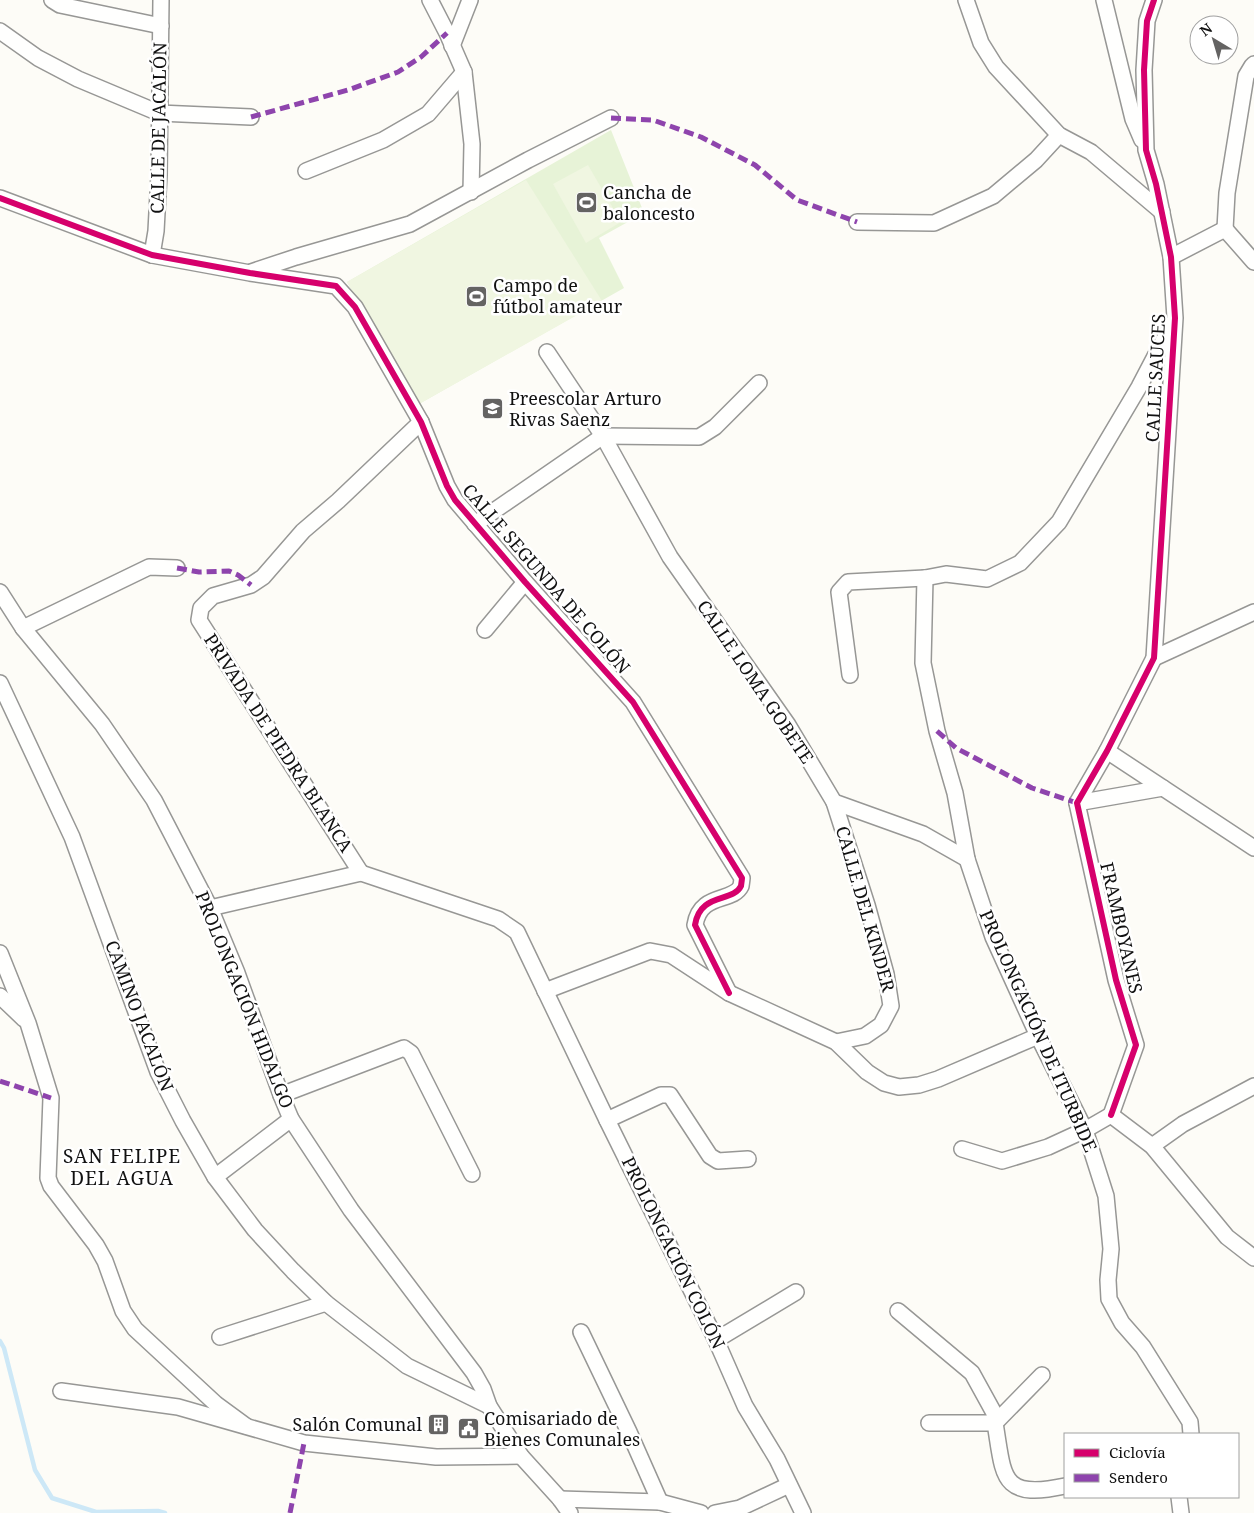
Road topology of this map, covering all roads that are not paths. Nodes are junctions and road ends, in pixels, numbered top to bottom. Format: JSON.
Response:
{"nodes":[{"id":1,"x":52,"y":0,"type":"edge"},
{"id":2,"x":162,"y":0,"type":"edge"},
{"id":3,"x":430,"y":0,"type":"edge"},
{"id":4,"x":470,"y":0,"type":"edge"},
{"id":5,"x":966,"y":0,"type":"edge"},
{"id":6,"x":1104,"y":0,"type":"edge"},
{"id":7,"x":1154,"y":0,"type":"edge"},
{"id":8,"x":161,"y":26,"type":"junction"},
{"id":9,"x":0,"y":31,"type":"edge"},
{"id":10,"x":452,"y":46,"type":"junction"},
{"id":11,"x":1254,"y":64,"type":"edge"},
{"id":12,"x":464,"y":72,"type":"junction"},
{"id":13,"x":159,"y":113,"type":"junction"},
{"id":14,"x":251,"y":117,"type":"dead end"},
{"id":15,"x":611,"y":118,"type":"dead end"},
{"id":16,"x":1059,"y":135,"type":"junction"},
{"id":17,"x":1146,"y":150,"type":"junction"},
{"id":18,"x":306,"y":171,"type":"dead end"},
{"id":19,"x":472,"y":192,"type":"junction"},
{"id":20,"x":0,"y":198,"type":"edge"},
{"id":21,"x":1162,"y":212,"type":"junction"},
{"id":22,"x":856,"y":222,"type":"dead end"},
{"id":23,"x":1225,"y":228,"type":"junction"},
{"id":24,"x":152,"y":255,"type":"junction"},
{"id":25,"x":1171,"y":257,"type":"junction"},
{"id":26,"x":1254,"y":262,"type":"edge"},
{"id":27,"x":250,"y":273,"type":"junction"},
{"id":28,"x":1175,"y":318,"type":"junction"},
{"id":29,"x":548,"y":352,"type":"dead end"},
{"id":30,"x":759,"y":382,"type":"dead end"},
{"id":31,"x":421,"y":422,"type":"junction"},
{"id":32,"x":602,"y":436,"type":"junction"},
{"id":33,"x":475,"y":524,"type":"junction"},
{"id":34,"x":177,"y":568,"type":"dead end"},
{"id":35,"x":925,"y":578,"type":"junction"},
{"id":36,"x":525,"y":582,"type":"junction"},
{"id":37,"x":0,"y":592,"type":"edge"},
{"id":38,"x":1254,"y":612,"type":"edge"},
{"id":39,"x":23,"y":628,"type":"junction"},
{"id":40,"x":486,"y":630,"type":"dead end"},
{"id":41,"x":1154,"y":658,"type":"junction"},
{"id":42,"x":850,"y":676,"type":"dead end"},
{"id":43,"x":0,"y":683,"type":"edge"},
{"id":44,"x":1107,"y":751,"type":"junction"},
{"id":45,"x":1163,"y":788,"type":"junction"},
{"id":46,"x":834,"y":802,"type":"junction"},
{"id":47,"x":1077,"y":803,"type":"junction"},
{"id":48,"x":1254,"y":848,"type":"edge"},
{"id":49,"x":967,"y":860,"type":"junction"},
{"id":50,"x":361,"y":873,"type":"junction"},
{"id":51,"x":210,"y":908,"type":"junction"},
{"id":52,"x":0,"y":953,"type":"edge"},
{"id":53,"x":545,"y":991,"type":"junction"},
{"id":54,"x":729,"y":992,"type":"junction"},
{"id":55,"x":0,"y":996,"type":"edge"},
{"id":56,"x":28,"y":1023,"type":"junction"},
{"id":57,"x":1038,"y":1036,"type":"junction"},
{"id":58,"x":836,"y":1042,"type":"junction"},
{"id":59,"x":1254,"y":1086,"type":"edge"},
{"id":60,"x":281,"y":1095,"type":"junction"},
{"id":61,"x":1111,"y":1115,"type":"junction"},
{"id":62,"x":291,"y":1119,"type":"junction"},
{"id":63,"x":607,"y":1120,"type":"junction"},
{"id":64,"x":1085,"y":1130,"type":"junction"},
{"id":65,"x":1152,"y":1146,"type":"junction"},
{"id":66,"x":962,"y":1149,"type":"dead end"},
{"id":67,"x":748,"y":1159,"type":"dead end"},
{"id":68,"x":472,"y":1174,"type":"dead end"},
{"id":69,"x":215,"y":1176,"type":"junction"},
{"id":70,"x":1254,"y":1258,"type":"edge"},
{"id":71,"x":796,"y":1292,"type":"dead end"},
{"id":72,"x":326,"y":1303,"type":"junction"},
{"id":73,"x":898,"y":1311,"type":"dead end"},
{"id":74,"x":581,"y":1332,"type":"dead end"},
{"id":75,"x":220,"y":1337,"type":"dead end"},
{"id":76,"x":716,"y":1340,"type":"junction"},
{"id":77,"x":1042,"y":1376,"type":"dead end"},
{"id":78,"x":61,"y":1391,"type":"dead end"},
{"id":79,"x":489,"y":1406,"type":"junction"},
{"id":80,"x":929,"y":1422,"type":"dead end"},
{"id":81,"x":994,"y":1423,"type":"junction"},
{"id":82,"x":246,"y":1426,"type":"junction"},
{"id":83,"x":1192,"y":1433,"type":"edge"},
{"id":84,"x":520,"y":1456,"type":"junction"},
{"id":85,"x":789,"y":1485,"type":"junction"},
{"id":86,"x":1064,"y":1486,"type":"edge"},
{"id":87,"x":1179,"y":1498,"type":"edge"},
{"id":88,"x":560,"y":1499,"type":"junction"},
{"id":89,"x":660,"y":1502,"type":"junction"},
{"id":90,"x":570,"y":1513,"type":"edge"},
{"id":91,"x":701,"y":1513,"type":"edge"},
{"id":92,"x":715,"y":1513,"type":"edge"},
{"id":93,"x":803,"y":1513,"type":"edge"},
{"id":94,"x":1181,"y":1513,"type":"edge"}],
"edges":[{"from":1,"to":8,"type":"street"},
{"from":2,"to":8,"type":"street","name":"CALLE DE JACALÓN"},
{"from":3,"to":10,"type":"street"},
{"from":4,"to":10,"type":"street"},
{"from":5,"to":16,"type":"street"},
{"from":6,"to":17,"type":"street"},
{"from":7,"to":17,"type":"street","name":"CALLE SAUCES"},
{"from":8,"to":13,"type":"street","name":"CALLE DE JACALÓN"},
{"from":9,"to":13,"type":"street"},
{"from":10,"to":12,"type":"street"},
{"from":11,"to":23,"type":"street"},
{"from":12,"to":18,"type":"street"},
{"from":12,"to":19,"type":"street"},
{"from":13,"to":14,"type":"street"},
{"from":13,"to":24,"type":"street","name":"CALLE DE JACALÓN"},
{"from":15,"to":19,"type":"street"},
{"from":16,"to":21,"type":"street"},
{"from":16,"to":22,"type":"street"},
{"from":17,"to":21,"type":"street","name":"CALLE SAUCES"},
{"from":19,"to":27,"type":"street"},
{"from":20,"to":24,"type":"street","name":"CALLE SEGUNDA DE COLÓN"},
{"from":21,"to":25,"type":"street","name":"CALLE SAUCES"},
{"from":23,"to":25,"type":"street"},
{"from":23,"to":26,"type":"street"},
{"from":24,"to":27,"type":"street","name":"CALLE SEGUNDA DE COLÓN"},
{"from":25,"to":28,"type":"street","name":"CALLE SAUCES"},
{"from":27,"to":31,"type":"street","name":"CALLE SEGUNDA DE COLÓN"},
{"from":28,"to":35,"type":"street"},
{"from":28,"to":41,"type":"street","name":"CALLE SAUCES"},
{"from":29,"to":32,"type":"street","name":"CALLE LOMA GOBETE"},
{"from":30,"to":32,"type":"street"},
{"from":31,"to":33,"type":"street","name":"CALLE SEGUNDA DE COLÓN"},
{"from":31,"to":50,"type":"street","name":"PRIVADA DE PIEDRA BLANCA"},
{"from":32,"to":33,"type":"street"},
{"from":32,"to":46,"type":"street","name":"CALLE LOMA GOBETE"},
{"from":33,"to":36,"type":"street","name":"CALLE SEGUNDA DE COLÓN"},
{"from":34,"to":39,"type":"street"},
{"from":35,"to":42,"type":"street"},
{"from":35,"to":49,"type":"street","name":"PROLONGACIÓN DE ITURBIDE"},
{"from":36,"to":40,"type":"street"},
{"from":36,"to":54,"type":"street","name":"CALLE SEGUNDA DE COLÓN"},
{"from":37,"to":39,"type":"street","name":"PROLONGACIÓN HIDALGO"},
{"from":38,"to":41,"type":"street"},
{"from":39,"to":51,"type":"street","name":"PROLONGACIÓN HIDALGO"},
{"from":41,"to":44,"type":"street","name":"CALLE SAUCES"},
{"from":43,"to":69,"type":"street","name":"CAMINO JACALÓN"},
{"from":44,"to":45,"type":"street"},
{"from":44,"to":47,"type":"street"},
{"from":45,"to":47,"type":"street"},
{"from":45,"to":48,"type":"street"},
{"from":46,"to":49,"type":"street"},
{"from":46,"to":58,"type":"street","name":"CALLE DEL KINDER"},
{"from":47,"to":61,"type":"street","name":"FRAMBOYANES"},
{"from":49,"to":57,"type":"street","name":"PROLONGACIÓN DE ITURBIDE"},
{"from":50,"to":51,"type":"street"},
{"from":50,"to":53,"type":"street","name":"PROLONGACIÓN COLÓN"},
{"from":51,"to":60,"type":"street","name":"PROLONGACIÓN HIDALGO"},
{"from":52,"to":56,"type":"street"},
{"from":53,"to":54,"type":"street"},
{"from":53,"to":63,"type":"street","name":"PROLONGACIÓN COLÓN"},
{"from":54,"to":58,"type":"street"},
{"from":55,"to":56,"type":"street"},
{"from":56,"to":82,"type":"street"},
{"from":57,"to":58,"type":"street"},
{"from":57,"to":64,"type":"street","name":"PROLONGACIÓN DE ITURBIDE"},
{"from":59,"to":65,"type":"street"},
{"from":60,"to":62,"type":"street","name":"PROLONGACIÓN HIDALGO"},
{"from":60,"to":68,"type":"street"},
{"from":61,"to":64,"type":"street"},
{"from":61,"to":65,"type":"street"},
{"from":62,"to":69,"type":"street"},
{"from":62,"to":79,"type":"street","name":"PROLONGACIÓN HIDALGO"},
{"from":63,"to":67,"type":"street"},
{"from":63,"to":76,"type":"street","name":"PROLONGACIÓN COLÓN"},
{"from":64,"to":66,"type":"street"},
{"from":64,"to":83,"type":"street","name":"PROLONGACIÓN DE ITURBIDE"},
{"from":65,"to":70,"type":"street"},
{"from":69,"to":72,"type":"street","name":"CAMINO JACALÓN"},
{"from":71,"to":76,"type":"street"},
{"from":72,"to":75,"type":"street"},
{"from":72,"to":79,"type":"street","name":"CAMINO JACALÓN"},
{"from":73,"to":81,"type":"street"},
{"from":74,"to":89,"type":"street"},
{"from":76,"to":85,"type":"street","name":"PROLONGACIÓN COLÓN"},
{"from":77,"to":81,"type":"street"},
{"from":78,"to":82,"type":"street"},
{"from":79,"to":84,"type":"street","name":"PROLONGACIÓN HIDALGO"},
{"from":80,"to":81,"type":"street"},
{"from":81,"to":86,"type":"street"},
{"from":82,"to":84,"type":"street"},
{"from":84,"to":88,"type":"street","name":"PROLONGACIÓN HIDALGO"},
{"from":85,"to":92,"type":"street"},
{"from":85,"to":93,"type":"street","name":"PROLONGACIÓN COLÓN"},
{"from":87,"to":94,"type":"street"},
{"from":88,"to":89,"type":"street"},
{"from":88,"to":90,"type":"street","name":"PROLONGACIÓN HIDALGO"},
{"from":89,"to":91,"type":"street"}]}
